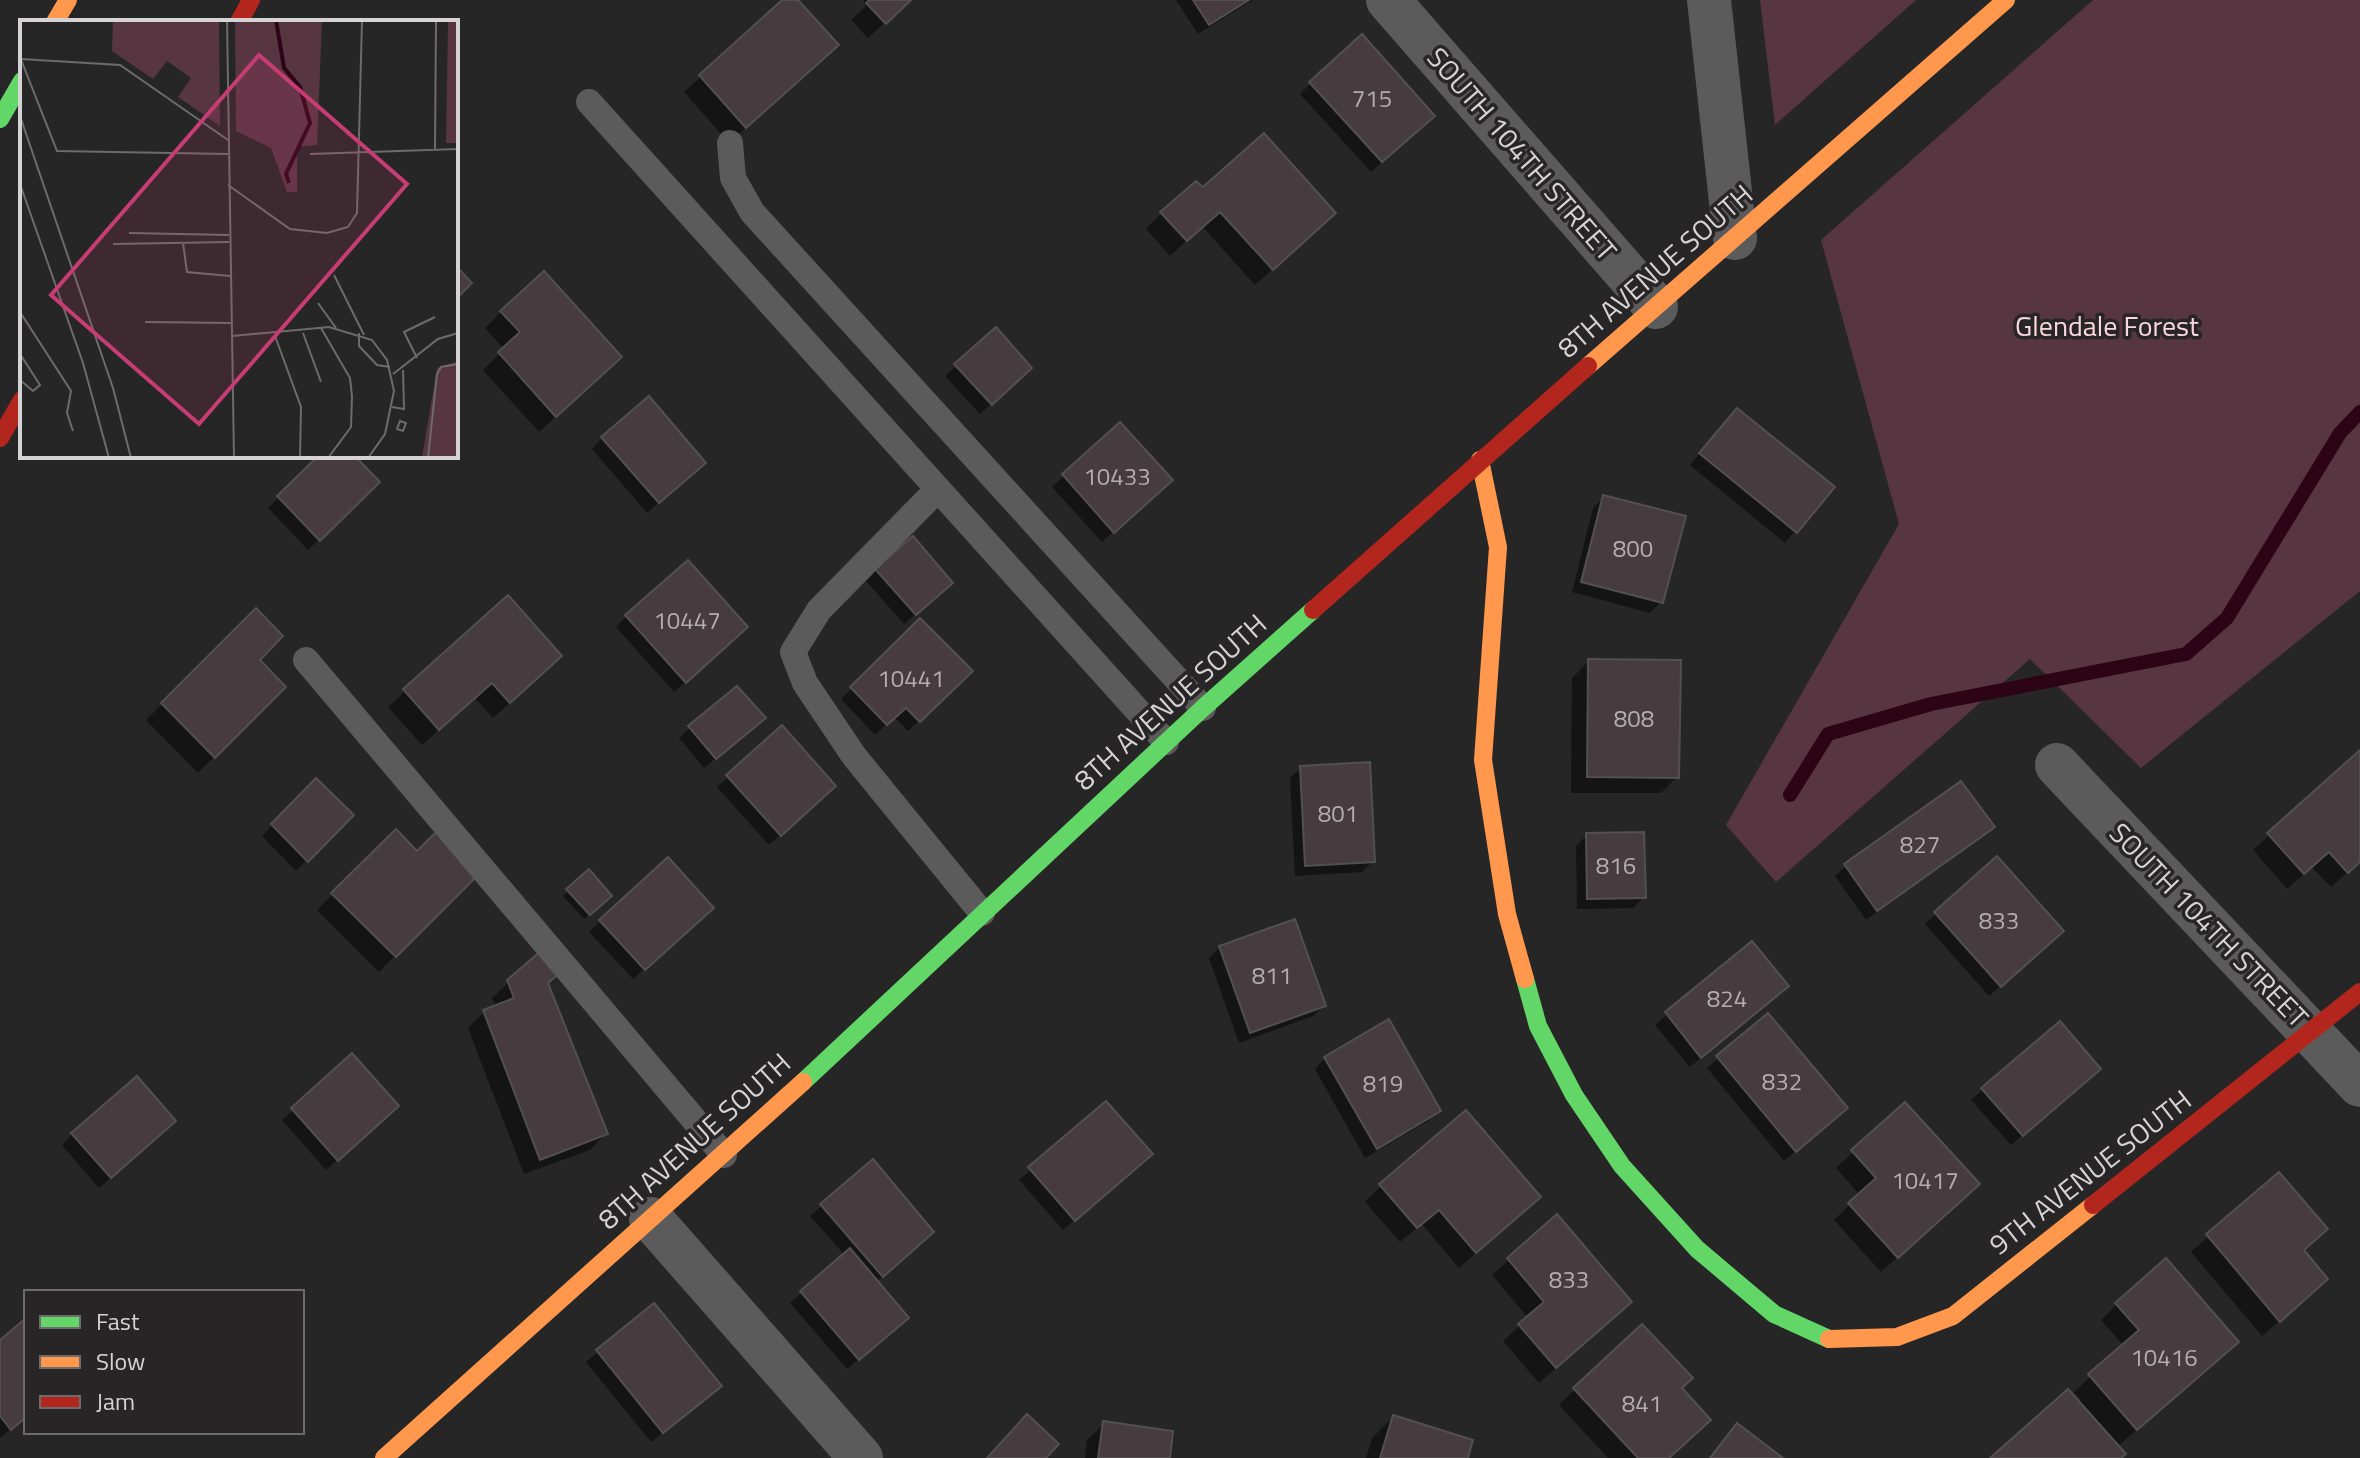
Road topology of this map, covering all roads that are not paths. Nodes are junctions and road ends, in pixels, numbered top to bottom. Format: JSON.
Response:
{"nodes":[{"id":1,"x":68,"y":0,"type":"edge"},
{"id":2,"x":251,"y":0,"type":"edge"},
{"id":3,"x":1388,"y":0,"type":"edge"},
{"id":4,"x":1709,"y":0,"type":"edge"},
{"id":5,"x":2006,"y":0,"type":"edge"},
{"id":6,"x":56,"y":20,"type":"edge"},
{"id":7,"x":240,"y":20,"type":"edge"},
{"id":8,"x":20,"y":84,"type":"edge"},
{"id":9,"x":589,"y":102,"type":"dead end"},
{"id":10,"x":0,"y":119,"type":"edge"},
{"id":11,"x":730,"y":143,"type":"dead end"},
{"id":12,"x":1735,"y":238,"type":"junction"},
{"id":13,"x":1656,"y":307,"type":"junction"},
{"id":14,"x":20,"y":403,"type":"edge"},
{"id":15,"x":0,"y":438,"type":"edge"},
{"id":16,"x":1480,"y":460,"type":"junction"},
{"id":17,"x":938,"y":489,"type":"junction"},
{"id":18,"x":306,"y":660,"type":"dead end"},
{"id":19,"x":1203,"y":708,"type":"junction"},
{"id":20,"x":1166,"y":742,"type":"junction"},
{"id":21,"x":2057,"y":765,"type":"dead end"},
{"id":22,"x":982,"y":913,"type":"junction"},
{"id":23,"x":2360,"y":992,"type":"edge"},
{"id":24,"x":2311,"y":1033,"type":"junction"},
{"id":25,"x":2360,"y":1085,"type":"edge"},
{"id":26,"x":724,"y":1155,"type":"junction"},
{"id":27,"x":651,"y":1219,"type":"junction"},
{"id":28,"x":384,"y":1458,"type":"edge"},
{"id":29,"x":861,"y":1458,"type":"edge"}],
"edges":[{"from":1,"to":6,"type":"main road"},
{"from":2,"to":7,"type":"main road"},
{"from":3,"to":13,"type":"street","name":"SOUTH 104TH STREET"},
{"from":4,"to":12,"type":"street"},
{"from":5,"to":12,"type":"main road","name":"8TH AVENUE SOUTH"},
{"from":8,"to":10,"type":"main road"},
{"from":9,"to":17,"type":"lane"},
{"from":11,"to":19,"type":"lane"},
{"from":12,"to":13,"type":"main road","name":"8TH AVENUE SOUTH"},
{"from":13,"to":16,"type":"main road","name":"8TH AVENUE SOUTH"},
{"from":14,"to":15,"type":"main road"},
{"from":16,"to":19,"type":"main road","name":"8TH AVENUE SOUTH"},
{"from":16,"to":24,"type":"main road","name":"9TH AVENUE SOUTH"},
{"from":17,"to":20,"type":"lane"},
{"from":17,"to":22,"type":"lane"},
{"from":18,"to":26,"type":"lane"},
{"from":19,"to":20,"type":"main road","name":"8TH AVENUE SOUTH"},
{"from":20,"to":22,"type":"main road","name":"8TH AVENUE SOUTH"},
{"from":21,"to":24,"type":"street","name":"SOUTH 104TH STREET"},
{"from":22,"to":26,"type":"main road","name":"8TH AVENUE SOUTH"},
{"from":23,"to":24,"type":"main road","name":"9TH AVENUE SOUTH"},
{"from":24,"to":25,"type":"street","name":"SOUTH 104TH STREET"},
{"from":26,"to":27,"type":"main road","name":"8TH AVENUE SOUTH"},
{"from":27,"to":28,"type":"main road","name":"8TH AVENUE SOUTH"},
{"from":27,"to":29,"type":"street"}]}
